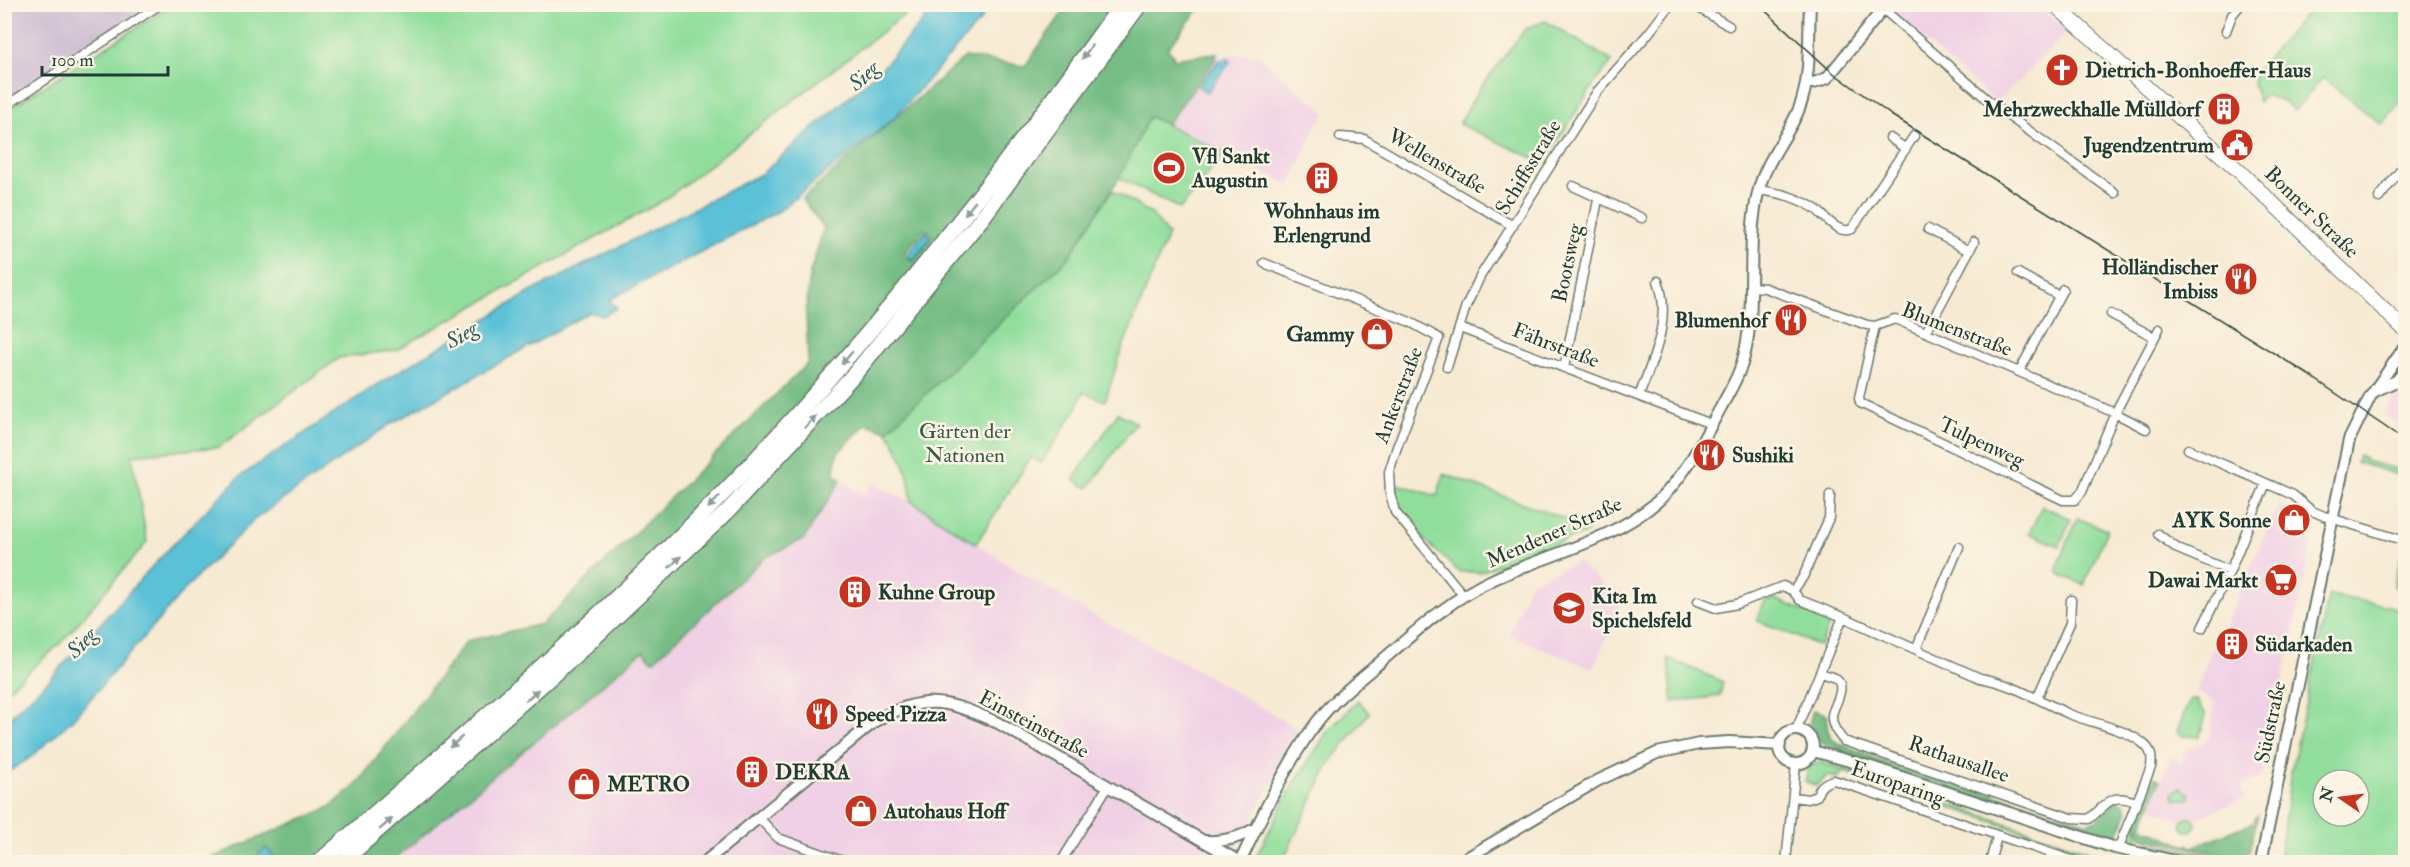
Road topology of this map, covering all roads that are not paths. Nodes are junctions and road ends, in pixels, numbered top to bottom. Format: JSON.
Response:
{"nodes":[{"id":1,"x":161,"y":4,"type":"edge"},
{"id":2,"x":1122,"y":4,"type":"edge"},
{"id":3,"x":1140,"y":4,"type":"edge"},
{"id":4,"x":1671,"y":4,"type":"edge"},
{"id":5,"x":1692,"y":4,"type":"edge"},
{"id":6,"x":1810,"y":4,"type":"edge"},
{"id":7,"x":2054,"y":4,"type":"edge"},
{"id":8,"x":2241,"y":4,"type":"edge"},
{"id":9,"x":1885,"y":7,"type":"edge"},
{"id":10,"x":1729,"y":27,"type":"dead end"},
{"id":11,"x":2226,"y":31,"type":"dead end"},
{"id":12,"x":1807,"y":83,"type":"junction"},
{"id":13,"x":4,"y":106,"type":"edge"},
{"id":14,"x":1914,"y":136,"type":"dead end"},
{"id":15,"x":1341,"y":137,"type":"dead end"},
{"id":16,"x":1890,"y":138,"type":"dead end"},
{"id":17,"x":1906,"y":148,"type":"junction"},
{"id":18,"x":2406,"y":163,"type":"edge"},
{"id":19,"x":1573,"y":186,"type":"dead end"},
{"id":20,"x":1759,"y":190,"type":"junction"},
{"id":21,"x":2115,"y":193,"type":"dead end"},
{"id":22,"x":2379,"y":198,"type":"dead end"},
{"id":23,"x":1598,"y":200,"type":"junction"},
{"id":24,"x":1642,"y":218,"type":"dead end"},
{"id":25,"x":1513,"y":226,"type":"junction"},
{"id":26,"x":1928,"y":229,"type":"dead end"},
{"id":27,"x":1974,"y":242,"type":"dead end"},
{"id":28,"x":1969,"y":251,"type":"junction"},
{"id":29,"x":1264,"y":263,"type":"dead end"},
{"id":30,"x":2018,"y":273,"type":"dead end"},
{"id":31,"x":1658,"y":280,"type":"dead end"},
{"id":32,"x":1751,"y":287,"type":"junction"},
{"id":33,"x":2111,"y":314,"type":"dead end"},
{"id":34,"x":1875,"y":326,"type":"junction"},
{"id":35,"x":1460,"y":328,"type":"junction"},
{"id":36,"x":2406,"y":331,"type":"edge"},
{"id":37,"x":1926,"y":332,"type":"junction"},
{"id":38,"x":2406,"y":345,"type":"edge"},
{"id":39,"x":1447,"y":367,"type":"dead end"},
{"id":40,"x":1564,"y":368,"type":"junction"},
{"id":41,"x":2406,"y":370,"type":"edge"},
{"id":42,"x":2019,"y":372,"type":"junction"},
{"id":43,"x":2374,"y":391,"type":"junction"},
{"id":44,"x":1640,"y":396,"type":"junction"},
{"id":45,"x":2115,"y":413,"type":"junction"},
{"id":46,"x":1711,"y":424,"type":"junction"},
{"id":47,"x":2146,"y":429,"type":"dead end"},
{"id":48,"x":2188,"y":449,"type":"dead end"},
{"id":49,"x":2266,"y":483,"type":"junction"},
{"id":50,"x":1830,"y":495,"type":"dead end"},
{"id":51,"x":2332,"y":519,"type":"junction"},
{"id":52,"x":2157,"y":534,"type":"dead end"},
{"id":53,"x":1959,"y":547,"type":"dead end"},
{"id":54,"x":2404,"y":547,"type":"edge"},
{"id":55,"x":2230,"y":571,"type":"junction"},
{"id":56,"x":1793,"y":591,"type":"junction"},
{"id":57,"x":1464,"y":596,"type":"junction"},
{"id":58,"x":2071,"y":600,"type":"dead end"},
{"id":59,"x":1698,"y":601,"type":"dead end"},
{"id":60,"x":1843,"y":618,"type":"junction"},
{"id":61,"x":2202,"y":628,"type":"dead end"},
{"id":62,"x":1916,"y":649,"type":"junction"},
{"id":63,"x":1821,"y":673,"type":"junction"},
{"id":64,"x":2037,"y":698,"type":"junction"},
{"id":65,"x":1796,"y":730,"type":"junction"},
{"id":66,"x":1780,"y":746,"type":"junction"},
{"id":67,"x":1813,"y":751,"type":"junction"},
{"id":68,"x":1796,"y":764,"type":"junction"},
{"id":69,"x":1108,"y":786,"type":"junction"},
{"id":70,"x":1793,"y":797,"type":"junction"},
{"id":71,"x":2136,"y":802,"type":"junction"},
{"id":72,"x":759,"y":818,"type":"junction"},
{"id":73,"x":1256,"y":828,"type":"junction"},
{"id":74,"x":1997,"y":837,"type":"junction"},
{"id":75,"x":1202,"y":841,"type":"junction"},
{"id":76,"x":2118,"y":849,"type":"junction"},
{"id":77,"x":319,"y":862,"type":"edge"},
{"id":78,"x":342,"y":862,"type":"edge"},
{"id":79,"x":705,"y":862,"type":"edge"},
{"id":80,"x":844,"y":862,"type":"edge"},
{"id":81,"x":1061,"y":862,"type":"edge"},
{"id":82,"x":1240,"y":862,"type":"edge"},
{"id":83,"x":1460,"y":862,"type":"edge"},
{"id":84,"x":1786,"y":862,"type":"edge"},
{"id":85,"x":1990,"y":862,"type":"edge"},
{"id":86,"x":2077,"y":862,"type":"edge"},
{"id":87,"x":2179,"y":862,"type":"edge"},
{"id":88,"x":2261,"y":862,"type":"edge"}],
"edges":[{"from":1,"to":13,"type":"street"},
{"from":2,"to":77,"type":"highway","one_way":true},
{"from":78,"to":3,"type":"highway","one_way":true},
{"from":4,"to":25,"type":"street","name":"Schiffsstraße"},
{"from":5,"to":10,"type":"street"},
{"from":6,"to":12,"type":"street","name":"Mendener Straße"},
{"from":7,"to":36,"type":"main road","name":"Bonner Straße"},
{"from":8,"to":11,"type":"street"},
{"from":9,"to":12,"type":"street"},
{"from":9,"to":21,"type":"street"},
{"from":12,"to":20,"type":"street","name":"Mendener Straße"},
{"from":14,"to":17,"type":"street"},
{"from":15,"to":25,"type":"street","name":"Wellenstraße"},
{"from":16,"to":17,"type":"street"},
{"from":17,"to":20,"type":"street"},
{"from":18,"to":22,"type":"street"},
{"from":19,"to":23,"type":"street","name":"Bootsweg"},
{"from":20,"to":32,"type":"street","name":"Mendener Straße"},
{"from":23,"to":24,"type":"street","name":"Bootsweg"},
{"from":23,"to":40,"type":"street","name":"Bootsweg"},
{"from":25,"to":35,"type":"street","name":"Schiffsstraße"},
{"from":26,"to":28,"type":"street"},
{"from":27,"to":28,"type":"street"},
{"from":28,"to":37,"type":"street"},
{"from":29,"to":57,"type":"street","name":"Ankerstraße"},
{"from":30,"to":42,"type":"street"},
{"from":31,"to":44,"type":"street"},
{"from":32,"to":34,"type":"street","name":"Blumenstraße"},
{"from":32,"to":46,"type":"street","name":"Mendener Straße"},
{"from":33,"to":45,"type":"street"},
{"from":34,"to":37,"type":"street","name":"Blumenstraße"},
{"from":34,"to":45,"type":"street","name":"Tulpenweg"},
{"from":35,"to":39,"type":"street","name":"Schiffsstraße"},
{"from":35,"to":40,"type":"street","name":"Fährstraße"},
{"from":37,"to":42,"type":"street","name":"Blumenstraße"},
{"from":38,"to":43,"type":"street","name":"Südstraße"},
{"from":40,"to":44,"type":"street","name":"Fährstraße"},
{"from":41,"to":43,"type":"street"},
{"from":42,"to":45,"type":"street","name":"Blumenstraße"},
{"from":43,"to":51,"type":"street","name":"Südstraße"},
{"from":44,"to":46,"type":"street","name":"Fährstraße"},
{"from":45,"to":47,"type":"street","name":"Blumenstraße"},
{"from":46,"to":57,"type":"street","name":"Mendener Straße"},
{"from":48,"to":49,"type":"street"},
{"from":49,"to":51,"type":"street"},
{"from":49,"to":55,"type":"street"},
{"from":50,"to":56,"type":"street"},
{"from":51,"to":54,"type":"street"},
{"from":51,"to":88,"type":"street","name":"Südstraße"},
{"from":52,"to":55,"type":"street"},
{"from":53,"to":62,"type":"street"},
{"from":55,"to":61,"type":"street"},
{"from":56,"to":59,"type":"street"},
{"from":56,"to":60,"type":"street"},
{"from":57,"to":73,"type":"street","name":"Mendener Straße"},
{"from":58,"to":64,"type":"street"},
{"from":60,"to":62,"type":"street"},
{"from":60,"to":63,"type":"street"},
{"from":62,"to":64,"type":"street"},
{"from":63,"to":65,"type":"street"},
{"from":63,"to":71,"type":"street","name":"Rathausallee"},
{"from":64,"to":71,"type":"street"},
{"from":65,"to":66,"type":"street"},
{"from":65,"to":67,"type":"street"},
{"from":66,"to":68,"type":"street"},
{"from":66,"to":83,"type":"street"},
{"from":67,"to":68,"type":"street"},
{"from":67,"to":76,"type":"street","name":"Rathausallee"},
{"from":68,"to":70,"type":"street"},
{"from":69,"to":72,"type":"street","name":"Einsteinstraße"},
{"from":69,"to":75,"type":"street","name":"Einsteinstraße"},
{"from":69,"to":81,"type":"street"},
{"from":70,"to":74,"type":"street","name":"Europaring"},
{"from":70,"to":84,"type":"street"},
{"from":71,"to":76,"type":"street"},
{"from":72,"to":79,"type":"street","name":"Einsteinstraße"},
{"from":72,"to":80,"type":"street"},
{"from":73,"to":75,"type":"street"},
{"from":73,"to":82,"type":"street","name":"Mendener Straße"},
{"from":74,"to":85,"type":"street"},
{"from":74,"to":86,"type":"street","name":"Europaring"},
{"from":75,"to":82,"type":"street","name":"Einsteinstraße"},
{"from":76,"to":87,"type":"street","name":"Rathausallee"}]}
